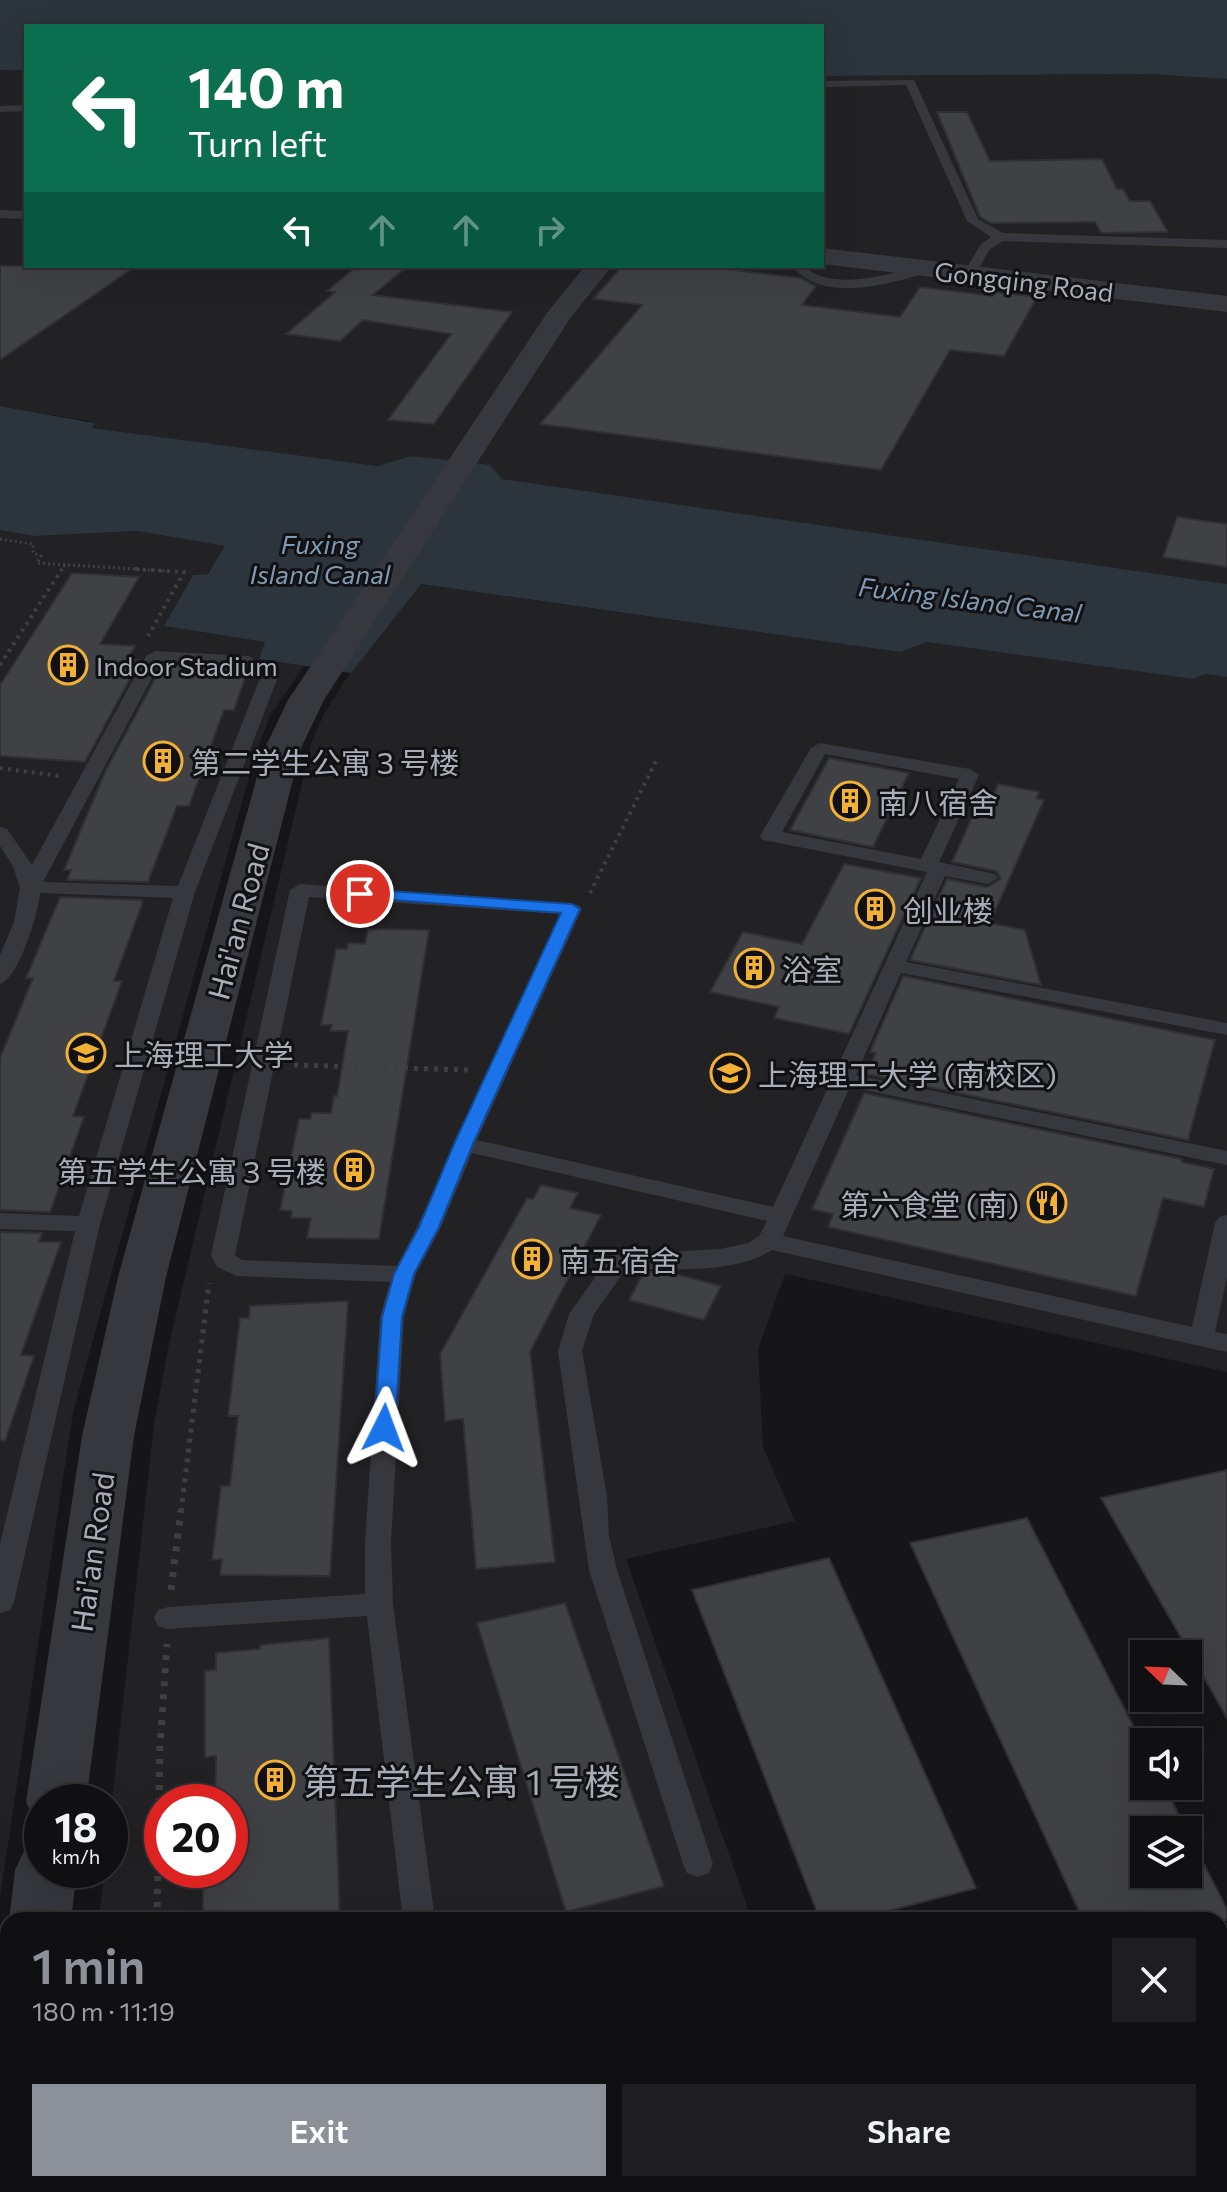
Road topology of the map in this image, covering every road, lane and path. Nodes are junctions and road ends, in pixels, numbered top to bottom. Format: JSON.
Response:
{"nodes":[{"id":1,"x":824,"y":84,"type":"edge"},
{"id":2,"x":24,"y":108,"type":"edge"},
{"id":3,"x":0,"y":109,"type":"edge"},
{"id":4,"x":0,"y":214,"type":"edge"},
{"id":5,"x":24,"y":215,"type":"edge"},
{"id":6,"x":1000,"y":237,"type":"junction"},
{"id":7,"x":1227,"y":244,"type":"edge"},
{"id":8,"x":824,"y":256,"type":"edge"},
{"id":9,"x":597,"y":268,"type":"edge"},
{"id":10,"x":800,"y":268,"type":"edge"},
{"id":11,"x":925,"y":269,"type":"junction"},
{"id":12,"x":969,"y":274,"type":"junction"},
{"id":13,"x":1227,"y":304,"type":"edge"},
{"id":14,"x":0,"y":539,"type":"edge"},
{"id":15,"x":65,"y":565,"type":"junction"},
{"id":16,"x":155,"y":656,"type":"junction"},
{"id":17,"x":0,"y":665,"type":"edge"},
{"id":18,"x":657,"y":759,"type":"dead end"},
{"id":19,"x":0,"y":768,"type":"edge"},
{"id":20,"x":88,"y":780,"type":"junction"},
{"id":21,"x":0,"y":833,"type":"edge"},
{"id":22,"x":934,"y":867,"type":"junction"},
{"id":23,"x":988,"y":878,"type":"dead end"},
{"id":24,"x":30,"y":887,"type":"junction"},
{"id":25,"x":185,"y":892,"type":"junction"},
{"id":26,"x":572,"y":909,"type":"junction"},
{"id":27,"x":895,"y":966,"type":"junction"},
{"id":28,"x":0,"y":978,"type":"edge"},
{"id":29,"x":1227,"y":1029,"type":"edge"},
{"id":30,"x":263,"y":1064,"type":"junction"},
{"id":31,"x":497,"y":1071,"type":"junction"},
{"id":32,"x":842,"y":1079,"type":"junction"},
{"id":33,"x":464,"y":1144,"type":"junction"},
{"id":34,"x":1227,"y":1158,"type":"edge"},
{"id":35,"x":3,"y":1214,"type":"edge"},
{"id":36,"x":780,"y":1216,"type":"junction"},
{"id":37,"x":1227,"y":1223,"type":"edge"},
{"id":38,"x":88,"y":1224,"type":"junction"},
{"id":39,"x":769,"y":1241,"type":"junction"},
{"id":40,"x":404,"y":1274,"type":"junction"},
{"id":41,"x":1202,"y":1337,"type":"junction"},
{"id":42,"x":1227,"y":1343,"type":"edge"},
{"id":43,"x":0,"y":1602,"type":"edge"},
{"id":44,"x":379,"y":1604,"type":"junction"},
{"id":45,"x":168,"y":1618,"type":"dead end"},
{"id":46,"x":59,"y":1784,"type":"edge"},
{"id":47,"x":698,"y":1864,"type":"dead end"},
{"id":48,"x":44,"y":1888,"type":"edge"},
{"id":49,"x":41,"y":1912,"type":"edge"},
{"id":50,"x":418,"y":1912,"type":"edge"}],
"edges":[{"from":1,"to":6,"type":"lane"},
{"from":2,"to":3,"type":"lane"},
{"from":4,"to":5,"type":"lane"},
{"from":6,"to":7,"type":"lane"},
{"from":6,"to":12,"type":"lane"},
{"from":8,"to":11,"type":"street","name":"Gongqing Road"},
{"from":9,"to":46,"type":"street","name":"Hai'an Road"},
{"from":10,"to":11,"type":"lane"},
{"from":11,"to":12,"type":"street","name":"Gongqing Road"},
{"from":12,"to":13,"type":"street","name":"Gongqing Road"},
{"from":14,"to":15,"type":"path"},
{"from":15,"to":16,"type":"path"},
{"from":15,"to":17,"type":"path"},
{"from":16,"to":20,"type":"lane"},
{"from":16,"to":25,"type":"lane"},
{"from":18,"to":26,"type":"path"},
{"from":19,"to":20,"type":"path"},
{"from":20,"to":24,"type":"lane"},
{"from":21,"to":24,"type":"lane"},
{"from":22,"to":22,"type":"lane"},
{"from":22,"to":23,"type":"lane"},
{"from":22,"to":27,"type":"lane"},
{"from":24,"to":25,"type":"lane"},
{"from":24,"to":28,"type":"lane"},
{"from":25,"to":38,"type":"lane"},
{"from":26,"to":30,"type":"lane"},
{"from":26,"to":31,"type":"lane"},
{"from":27,"to":29,"type":"lane"},
{"from":27,"to":32,"type":"lane"},
{"from":30,"to":31,"type":"path"},
{"from":30,"to":40,"type":"lane"},
{"from":31,"to":33,"type":"lane"},
{"from":32,"to":34,"type":"lane"},
{"from":32,"to":36,"type":"lane"},
{"from":33,"to":36,"type":"lane"},
{"from":33,"to":40,"type":"lane"},
{"from":35,"to":38,"type":"lane"},
{"from":36,"to":39,"type":"lane"},
{"from":37,"to":41,"type":"lane"},
{"from":38,"to":43,"type":"lane"},
{"from":39,"to":41,"type":"lane"},
{"from":39,"to":47,"type":"lane"},
{"from":40,"to":44,"type":"lane"},
{"from":41,"to":42,"type":"lane"},
{"from":44,"to":45,"type":"lane"},
{"from":44,"to":50,"type":"lane"},
{"from":48,"to":49,"type":"street"}]}
